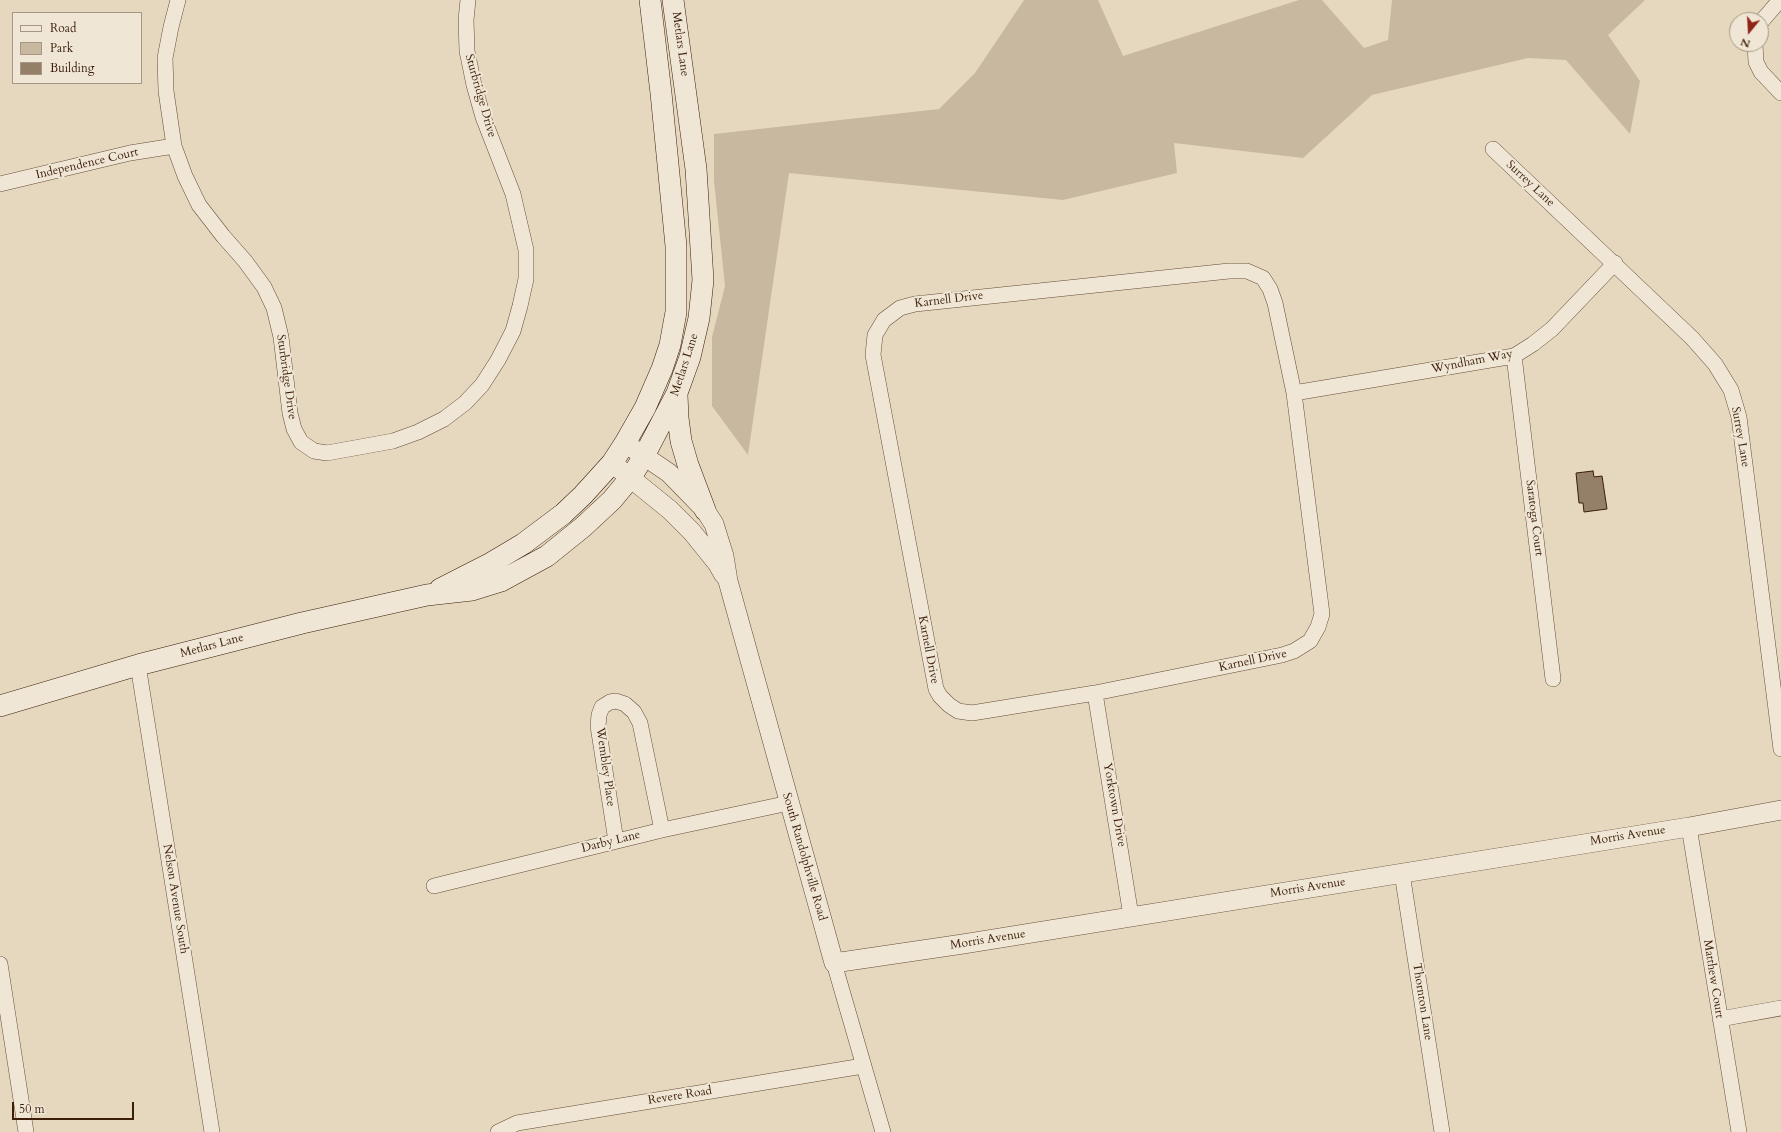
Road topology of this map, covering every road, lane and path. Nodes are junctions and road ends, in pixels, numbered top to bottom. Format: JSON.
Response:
{"nodes":[{"id":1,"x":178,"y":0,"type":"edge"},
{"id":2,"x":468,"y":0,"type":"edge"},
{"id":3,"x":650,"y":0,"type":"edge"},
{"id":4,"x":673,"y":0,"type":"edge"},
{"id":5,"x":1780,"y":0,"type":"edge"},
{"id":6,"x":1769,"y":13,"type":"edge"},
{"id":7,"x":1755,"y":52,"type":"edge"},
{"id":8,"x":1781,"y":93,"type":"edge"},
{"id":9,"x":174,"y":146,"type":"junction"},
{"id":10,"x":1493,"y":149,"type":"dead end"},
{"id":11,"x":0,"y":184,"type":"edge"},
{"id":12,"x":1615,"y":263,"type":"junction"},
{"id":13,"x":1514,"y":356,"type":"junction"},
{"id":14,"x":677,"y":392,"type":"junction"},
{"id":15,"x":1294,"y":394,"type":"junction"},
{"id":16,"x":625,"y":444,"type":"junction"},
{"id":17,"x":644,"y":456,"type":"junction"},
{"id":18,"x":612,"y":462,"type":"junction"},
{"id":19,"x":631,"y":476,"type":"junction"},
{"id":20,"x":705,"y":510,"type":"junction"},
{"id":21,"x":728,"y":581,"type":"junction"},
{"id":22,"x":427,"y":596,"type":"junction"},
{"id":23,"x":138,"y":665,"type":"junction"},
{"id":24,"x":1553,"y":679,"type":"dead end"},
{"id":25,"x":1095,"y":694,"type":"junction"},
{"id":26,"x":0,"y":706,"type":"edge"},
{"id":27,"x":1781,"y":749,"type":"edge"},
{"id":28,"x":789,"y":803,"type":"junction"},
{"id":29,"x":1781,"y":810,"type":"edge"},
{"id":30,"x":1689,"y":827,"type":"junction"},
{"id":31,"x":662,"y":830,"type":"junction"},
{"id":32,"x":616,"y":841,"type":"junction"},
{"id":33,"x":1402,"y":872,"type":"junction"},
{"id":34,"x":434,"y":886,"type":"dead end"},
{"id":35,"x":1131,"y":916,"type":"junction"},
{"id":36,"x":834,"y":963,"type":"junction"},
{"id":37,"x":0,"y":964,"type":"edge"},
{"id":38,"x":1781,"y":1008,"type":"edge"},
{"id":39,"x":1720,"y":1020,"type":"junction"},
{"id":40,"x":864,"y":1066,"type":"junction"},
{"id":41,"x":26,"y":1132,"type":"edge"},
{"id":42,"x":212,"y":1132,"type":"edge"},
{"id":43,"x":498,"y":1132,"type":"edge"},
{"id":44,"x":882,"y":1132,"type":"edge"},
{"id":45,"x":1442,"y":1132,"type":"edge"},
{"id":46,"x":1739,"y":1132,"type":"edge"}],
"edges":[{"from":1,"to":9,"type":"street","name":"Sturbridge Drive"},
{"from":2,"to":9,"type":"street","name":"Sturbridge Drive"},
{"from":3,"to":16,"type":"main road","name":"Metlars Lane"},
{"from":4,"to":14,"type":"main road","name":"Metlars Lane"},
{"from":5,"to":6,"type":"street"},
{"from":7,"to":8,"type":"street"},
{"from":9,"to":11,"type":"street","name":"Independence Court"},
{"from":10,"to":12,"type":"street","name":"Surrey Lane"},
{"from":12,"to":13,"type":"street","name":"Wyndham Way"},
{"from":12,"to":27,"type":"street","name":"Surrey Lane"},
{"from":13,"to":15,"type":"street","name":"Wyndham Way"},
{"from":13,"to":24,"type":"street","name":"Saratoga Court"},
{"from":14,"to":17,"type":"main road","name":"Metlars Lane"},
{"from":14,"to":20,"type":"main road"},
{"from":15,"to":25,"type":"street","name":"Karnell Drive"},
{"from":15,"to":25,"type":"street","name":"Karnell Drive"},
{"from":16,"to":17,"type":"street","name":"South Randolphville Road"},
{"from":16,"to":18,"type":"main road","name":"Metlars Lane"},
{"from":17,"to":19,"type":"main road","name":"Metlars Lane"},
{"from":17,"to":20,"type":"street","name":"South Randolphville Road"},
{"from":18,"to":19,"type":"street","name":"South Randolphville Road"},
{"from":18,"to":22,"type":"main road","name":"Metlars Lane"},
{"from":19,"to":21,"type":"street","name":"South Randolphville Road"},
{"from":19,"to":22,"type":"main road","name":"Metlars Lane"},
{"from":20,"to":21,"type":"street","name":"South Randolphville Road"},
{"from":21,"to":28,"type":"street","name":"South Randolphville Road"},
{"from":22,"to":23,"type":"main road","name":"Metlars Lane"},
{"from":23,"to":26,"type":"main road","name":"Metlars Lane"},
{"from":23,"to":42,"type":"street","name":"Nelson Avenue South"},
{"from":25,"to":35,"type":"street","name":"Yorktown Drive"},
{"from":28,"to":31,"type":"street","name":"Darby Lane"},
{"from":28,"to":36,"type":"street","name":"South Randolphville Road"},
{"from":29,"to":30,"type":"street","name":"Morris Avenue"},
{"from":30,"to":33,"type":"street","name":"Morris Avenue"},
{"from":30,"to":39,"type":"street","name":"Matthew Court"},
{"from":31,"to":32,"type":"street","name":"Darby Lane"},
{"from":31,"to":32,"type":"street","name":"Wembley Place"},
{"from":32,"to":34,"type":"street","name":"Darby Lane"},
{"from":33,"to":35,"type":"street","name":"Morris Avenue"},
{"from":33,"to":45,"type":"street","name":"Thornton Lane"},
{"from":35,"to":36,"type":"street","name":"Morris Avenue"},
{"from":36,"to":40,"type":"street","name":"South Randolphville Road"},
{"from":37,"to":41,"type":"street"},
{"from":38,"to":39,"type":"street"},
{"from":39,"to":46,"type":"street","name":"Matthew Court"},
{"from":40,"to":43,"type":"street","name":"Revere Road"},
{"from":40,"to":44,"type":"street","name":"South Randolphville Road"}]}
